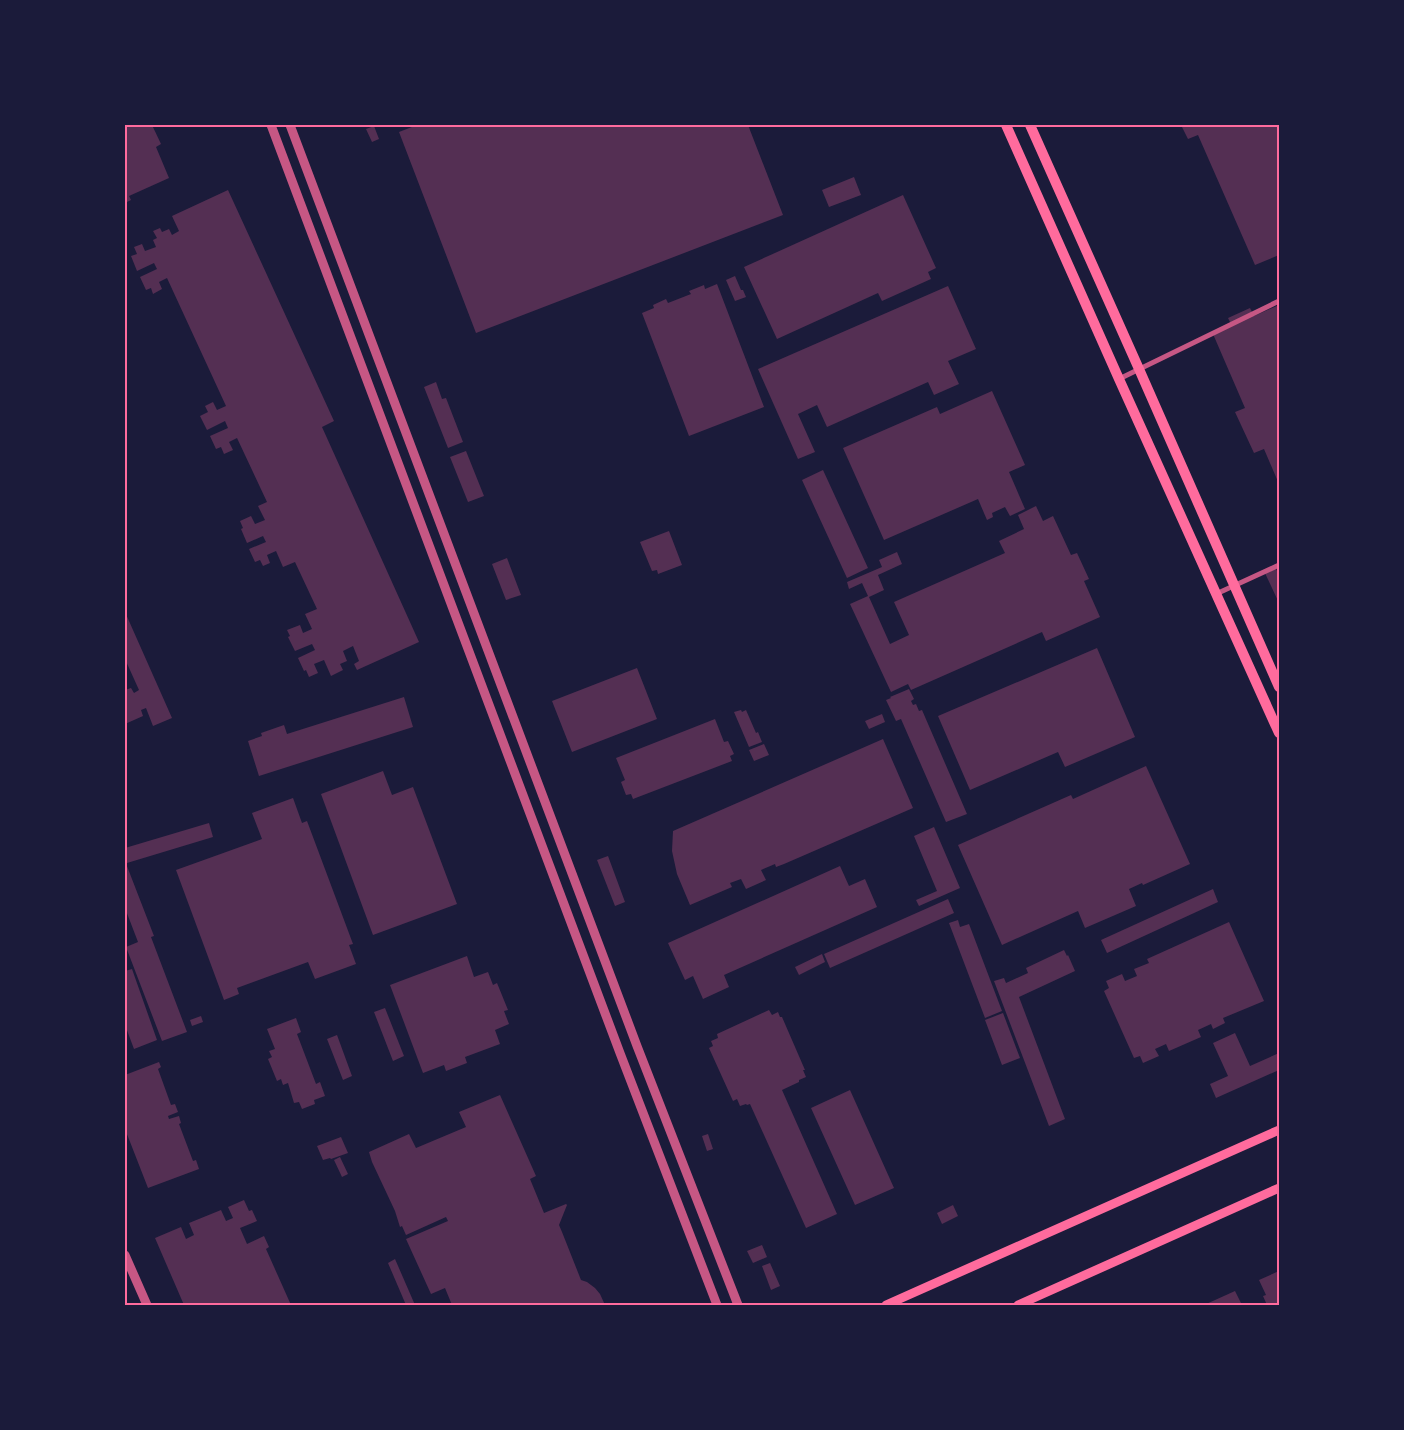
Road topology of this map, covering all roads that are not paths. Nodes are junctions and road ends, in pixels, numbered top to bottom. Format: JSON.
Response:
{"nodes":[{"id":1,"x":271,"y":125,"type":"edge"},
{"id":2,"x":290,"y":125,"type":"edge"},
{"id":3,"x":1006,"y":125,"type":"edge"},
{"id":4,"x":1030,"y":125,"type":"edge"},
{"id":5,"x":1279,"y":301,"type":"edge"},
{"id":6,"x":1139,"y":369,"type":"junction"},
{"id":7,"x":1118,"y":379,"type":"junction"},
{"id":8,"x":1279,"y":566,"type":"edge"},
{"id":9,"x":1234,"y":585,"type":"junction"},
{"id":10,"x":1216,"y":594,"type":"junction"},
{"id":11,"x":1279,"y":687,"type":"edge"},
{"id":12,"x":1279,"y":733,"type":"edge"},
{"id":13,"x":1279,"y":1130,"type":"edge"},
{"id":14,"x":1279,"y":1188,"type":"edge"},
{"id":15,"x":125,"y":1255,"type":"edge"},
{"id":16,"x":147,"y":1305,"type":"edge"},
{"id":17,"x":717,"y":1305,"type":"edge"},
{"id":18,"x":738,"y":1305,"type":"edge"},
{"id":19,"x":886,"y":1305,"type":"edge"},
{"id":20,"x":1018,"y":1305,"type":"edge"}],
"edges":[{"from":1,"to":17,"type":"street"},
{"from":2,"to":18,"type":"street"},
{"from":3,"to":7,"type":"main road"},
{"from":4,"to":6,"type":"main road"},
{"from":5,"to":6,"type":"street"},
{"from":6,"to":7,"type":"street"},
{"from":6,"to":9,"type":"main road"},
{"from":7,"to":10,"type":"main road"},
{"from":8,"to":9,"type":"street"},
{"from":9,"to":10,"type":"street"},
{"from":9,"to":11,"type":"main road"},
{"from":10,"to":12,"type":"main road"},
{"from":13,"to":19,"type":"main road"},
{"from":14,"to":20,"type":"main road"},
{"from":15,"to":16,"type":"street"}]}
